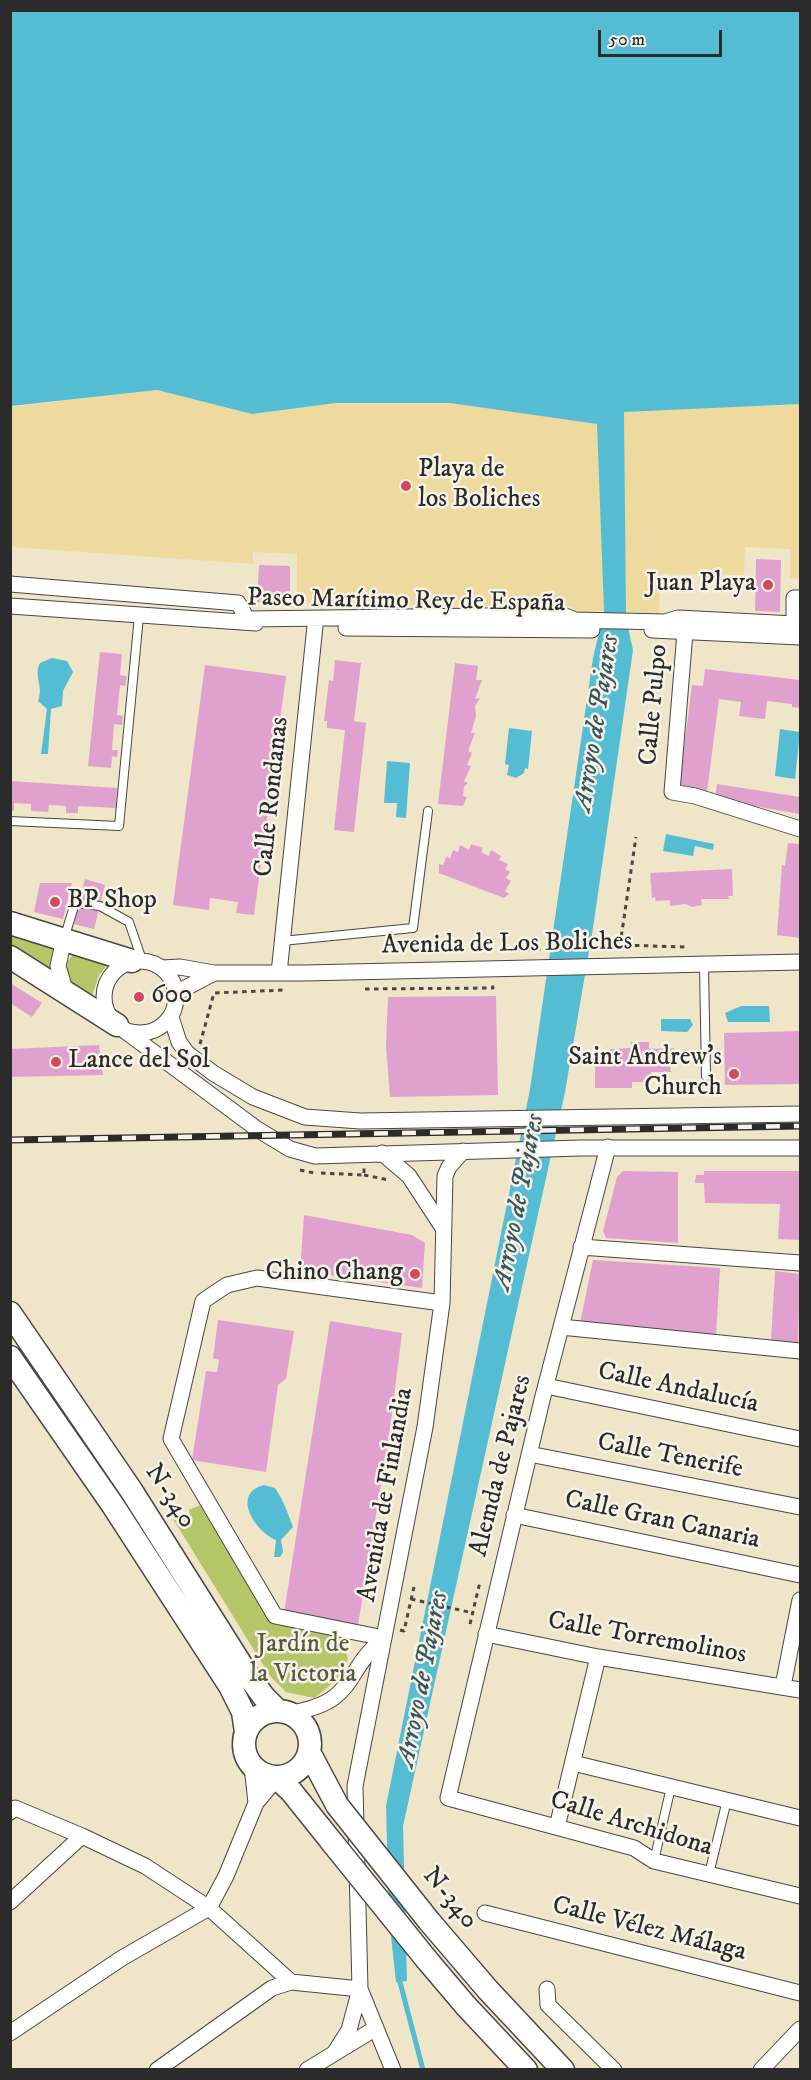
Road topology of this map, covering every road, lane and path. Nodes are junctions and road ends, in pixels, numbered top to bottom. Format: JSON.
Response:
{"nodes":[{"id":1,"x":10,"y":584,"type":"edge"},
{"id":2,"x":801,"y":598,"type":"edge"},
{"id":3,"x":10,"y":606,"type":"edge"},
{"id":4,"x":139,"y":616,"type":"junction"},
{"id":5,"x":576,"y":625,"type":"junction"},
{"id":6,"x":315,"y":626,"type":"junction"},
{"id":7,"x":665,"y":626,"type":"junction"},
{"id":8,"x":685,"y":632,"type":"junction"},
{"id":9,"x":801,"y":637,"type":"edge"},
{"id":10,"x":428,"y":811,"type":"dead end"},
{"id":11,"x":10,"y":821,"type":"edge"},
{"id":12,"x":801,"y":829,"type":"edge"},
{"id":13,"x":636,"y":837,"type":"dead end"},
{"id":14,"x":10,"y":923,"type":"edge"},
{"id":15,"x":64,"y":939,"type":"junction"},
{"id":16,"x":282,"y":941,"type":"junction"},
{"id":17,"x":620,"y":945,"type":"dead end"},
{"id":18,"x":613,"y":946,"type":"dead end"},
{"id":19,"x":528,"y":949,"type":"dead end"},
{"id":20,"x":10,"y":957,"type":"edge"},
{"id":21,"x":137,"y":960,"type":"junction"},
{"id":22,"x":801,"y":962,"type":"edge"},
{"id":23,"x":704,"y":966,"type":"junction"},
{"id":24,"x":162,"y":968,"type":"junction"},
{"id":25,"x":492,"y":969,"type":"junction"},
{"id":26,"x":279,"y":973,"type":"junction"},
{"id":27,"x":214,"y":974,"type":"junction"},
{"id":28,"x":363,"y":989,"type":"dead end"},
{"id":29,"x":293,"y":990,"type":"dead end"},
{"id":30,"x":66,"y":993,"type":"junction"},
{"id":31,"x":176,"y":993,"type":"junction"},
{"id":32,"x":171,"y":1017,"type":"junction"},
{"id":33,"x":121,"y":1028,"type":"junction"},
{"id":34,"x":200,"y":1047,"type":"dead end"},
{"id":35,"x":706,"y":1076,"type":"dead end"},
{"id":36,"x":801,"y":1114,"type":"edge"},
{"id":37,"x":608,"y":1147,"type":"junction"},
{"id":38,"x":801,"y":1148,"type":"edge"},
{"id":39,"x":464,"y":1151,"type":"junction"},
{"id":40,"x":382,"y":1154,"type":"junction"},
{"id":41,"x":443,"y":1228,"type":"junction"},
{"id":42,"x":581,"y":1247,"type":"junction"},
{"id":43,"x":801,"y":1263,"type":"edge"},
{"id":44,"x":442,"y":1303,"type":"junction"},
{"id":45,"x":10,"y":1313,"type":"edge"},
{"id":46,"x":561,"y":1327,"type":"junction"},
{"id":47,"x":801,"y":1351,"type":"edge"},
{"id":48,"x":10,"y":1357,"type":"edge"},
{"id":49,"x":546,"y":1386,"type":"junction"},
{"id":50,"x":801,"y":1439,"type":"edge"},
{"id":51,"x":529,"y":1454,"type":"junction"},
{"id":52,"x":801,"y":1507,"type":"edge"},
{"id":53,"x":514,"y":1515,"type":"junction"},
{"id":54,"x":801,"y":1575,"type":"edge"},
{"id":55,"x":414,"y":1587,"type":"dead end"},
{"id":56,"x":801,"y":1600,"type":"edge"},
{"id":57,"x":470,"y":1624,"type":"dead end"},
{"id":58,"x":486,"y":1634,"type":"junction"},
{"id":59,"x":384,"y":1638,"type":"junction"},
{"id":60,"x":598,"y":1657,"type":"junction"},
{"id":61,"x":783,"y":1686,"type":"junction"},
{"id":62,"x":801,"y":1690,"type":"edge"},
{"id":63,"x":285,"y":1712,"type":"junction"},
{"id":64,"x":246,"y":1732,"type":"junction"},
{"id":65,"x":309,"y":1752,"type":"junction"},
{"id":66,"x":573,"y":1763,"type":"junction"},
{"id":67,"x":252,"y":1766,"type":"junction"},
{"id":68,"x":277,"y":1778,"type":"junction"},
{"id":69,"x":671,"y":1787,"type":"junction"},
{"id":70,"x":448,"y":1798,"type":"joint"},
{"id":71,"x":727,"y":1800,"type":"junction"},
{"id":72,"x":256,"y":1803,"type":"junction"},
{"id":73,"x":10,"y":1812,"type":"edge"},
{"id":74,"x":801,"y":1818,"type":"edge"},
{"id":75,"x":557,"y":1827,"type":"junction"},
{"id":76,"x":82,"y":1836,"type":"junction"},
{"id":77,"x":654,"y":1861,"type":"junction"},
{"id":78,"x":709,"y":1874,"type":"junction"},
{"id":79,"x":801,"y":1896,"type":"edge"},
{"id":80,"x":10,"y":1902,"type":"edge"},
{"id":81,"x":209,"y":1908,"type":"junction"},
{"id":82,"x":485,"y":1912,"type":"dead end"},
{"id":83,"x":291,"y":1982,"type":"junction"},
{"id":84,"x":360,"y":1989,"type":"junction"},
{"id":85,"x":548,"y":1989,"type":"dead end"},
{"id":86,"x":801,"y":1993,"type":"edge"},
{"id":87,"x":376,"y":2028,"type":"junction"},
{"id":88,"x":801,"y":2029,"type":"edge"},
{"id":89,"x":10,"y":2033,"type":"edge"},
{"id":90,"x":335,"y":2052,"type":"junction"},
{"id":91,"x":157,"y":2070,"type":"edge"},
{"id":92,"x":307,"y":2070,"type":"edge"},
{"id":93,"x":393,"y":2070,"type":"edge"},
{"id":94,"x":526,"y":2070,"type":"edge"},
{"id":95,"x":563,"y":2070,"type":"edge"},
{"id":96,"x":614,"y":2070,"type":"edge"},
{"id":97,"x":761,"y":2070,"type":"edge"}],
"edges":[{"from":1,"to":5,"type":"street"},
{"from":2,"to":7,"type":"street"},
{"from":3,"to":4,"type":"street","name":"Paseo Marítimo Rey de España"},
{"from":4,"to":6,"type":"street","name":"Paseo Marítimo Rey de España"},
{"from":4,"to":11,"type":"lane"},
{"from":5,"to":6,"type":"street","name":"Paseo Marítimo Rey de España"},
{"from":5,"to":7,"type":"street","name":"Paseo Marítimo Rey de España"},
{"from":6,"to":16,"type":"street","name":"Calle Rondanas"},
{"from":7,"to":8,"type":"street","name":"Paseo Marítimo Rey de España"},
{"from":8,"to":9,"type":"street","name":"Paseo Marítimo Rey de España"},
{"from":8,"to":12,"type":"street","name":"Calle Pulpo"},
{"from":10,"to":16,"type":"lane"},
{"from":13,"to":17,"type":"path"},
{"from":14,"to":15,"type":"main road"},
{"from":15,"to":21,"type":"main road"},
{"from":15,"to":21,"type":"lane"},
{"from":15,"to":30,"type":"street"},
{"from":16,"to":26,"type":"street","name":"Calle Rondanas"},
{"from":18,"to":19,"type":"path"},
{"from":20,"to":30,"type":"main road"},
{"from":21,"to":24,"type":"street"},
{"from":21,"to":33,"type":"street"},
{"from":22,"to":23,"type":"street","name":"Avenida de Los Boliches"},
{"from":23,"to":25,"type":"street","name":"Avenida de Los Boliches"},
{"from":23,"to":35,"type":"lane"},
{"from":24,"to":27,"type":"street","name":"Avenida de Los Boliches"},
{"from":24,"to":31,"type":"street"},
{"from":25,"to":26,"type":"street","name":"Avenida de Los Boliches"},
{"from":25,"to":28,"type":"path"},
{"from":26,"to":27,"type":"street","name":"Avenida de Los Boliches"},
{"from":27,"to":31,"type":"street","name":"Avenida de Los Boliches"},
{"from":29,"to":34,"type":"path"},
{"from":30,"to":33,"type":"main road"},
{"from":31,"to":32,"type":"street"},
{"from":32,"to":33,"type":"street"},
{"from":32,"to":36,"type":"street"},
{"from":33,"to":40,"type":"street"},
{"from":37,"to":38,"type":"street"},
{"from":37,"to":39,"type":"street"},
{"from":37,"to":42,"type":"street","name":"Alemda de Pajares"},
{"from":39,"to":40,"type":"street"},
{"from":39,"to":41,"type":"street","name":"Avenida de Finlandia"},
{"from":40,"to":41,"type":"street"},
{"from":41,"to":44,"type":"street","name":"Avenida de Finlandia"},
{"from":42,"to":43,"type":"street"},
{"from":42,"to":46,"type":"street","name":"Alemda de Pajares"},
{"from":44,"to":59,"type":"street","name":"Avenida de Finlandia"},
{"from":44,"to":59,"type":"street"},
{"from":45,"to":63,"type":"main road","name":"N-340"},
{"from":46,"to":47,"type":"street"},
{"from":46,"to":49,"type":"street","name":"Alemda de Pajares"},
{"from":48,"to":64,"type":"main road","name":"N-340"},
{"from":49,"to":50,"type":"street","name":"Calle Andalucía"},
{"from":49,"to":51,"type":"street","name":"Alemda de Pajares"},
{"from":51,"to":52,"type":"street","name":"Calle Tenerife"},
{"from":51,"to":53,"type":"street","name":"Alemda de Pajares"},
{"from":53,"to":54,"type":"street","name":"Calle Gran Canaria"},
{"from":53,"to":58,"type":"street","name":"Alemda de Pajares"},
{"from":55,"to":57,"type":"path"},
{"from":56,"to":61,"type":"street"},
{"from":58,"to":60,"type":"street","name":"Calle Torremolinos"},
{"from":58,"to":70,"type":"street","name":"Alemda de Pajares"},
{"from":59,"to":63,"type":"street"},
{"from":59,"to":84,"type":"street","name":"Avenida de Finlandia"},
{"from":60,"to":61,"type":"street","name":"Calle Torremolinos"},
{"from":60,"to":66,"type":"street"},
{"from":61,"to":62,"type":"street","name":"Calle Torremolinos"},
{"from":63,"to":64,"type":"main road"},
{"from":63,"to":65,"type":"main road","name":"N-340"},
{"from":64,"to":67,"type":"main road","name":"N-340"},
{"from":65,"to":68,"type":"main road"},
{"from":65,"to":95,"type":"main road","name":"N-340","bridge":true},
{"from":66,"to":69,"type":"street"},
{"from":66,"to":75,"type":"street"},
{"from":67,"to":68,"type":"main road"},
{"from":67,"to":72,"type":"street"},
{"from":68,"to":72,"type":"street"},
{"from":68,"to":94,"type":"main road","bridge":true},
{"from":69,"to":71,"type":"street"},
{"from":69,"to":77,"type":"lane"},
{"from":70,"to":75,"type":"street","name":"Calle Archidona"},
{"from":71,"to":74,"type":"street"},
{"from":71,"to":78,"type":"lane"},
{"from":72,"to":81,"type":"street"},
{"from":73,"to":76,"type":"street"},
{"from":75,"to":77,"type":"street","name":"Calle Archidona"},
{"from":76,"to":80,"type":"street"},
{"from":76,"to":81,"type":"street"},
{"from":77,"to":78,"type":"street","name":"Calle Archidona"},
{"from":78,"to":79,"type":"street","name":"Calle Archidona"},
{"from":81,"to":83,"type":"street"},
{"from":81,"to":89,"type":"street"},
{"from":82,"to":86,"type":"street","name":"Calle Vélez Málaga"},
{"from":83,"to":84,"type":"street"},
{"from":83,"to":91,"type":"street"},
{"from":84,"to":87,"type":"street"},
{"from":84,"to":90,"type":"street","name":"Avenida de Finlandia"},
{"from":85,"to":96,"type":"street"},
{"from":87,"to":90,"type":"street"},
{"from":87,"to":93,"type":"street"},
{"from":88,"to":97,"type":"street"},
{"from":90,"to":92,"type":"street","name":"Avenida de Finlandia"}]}
